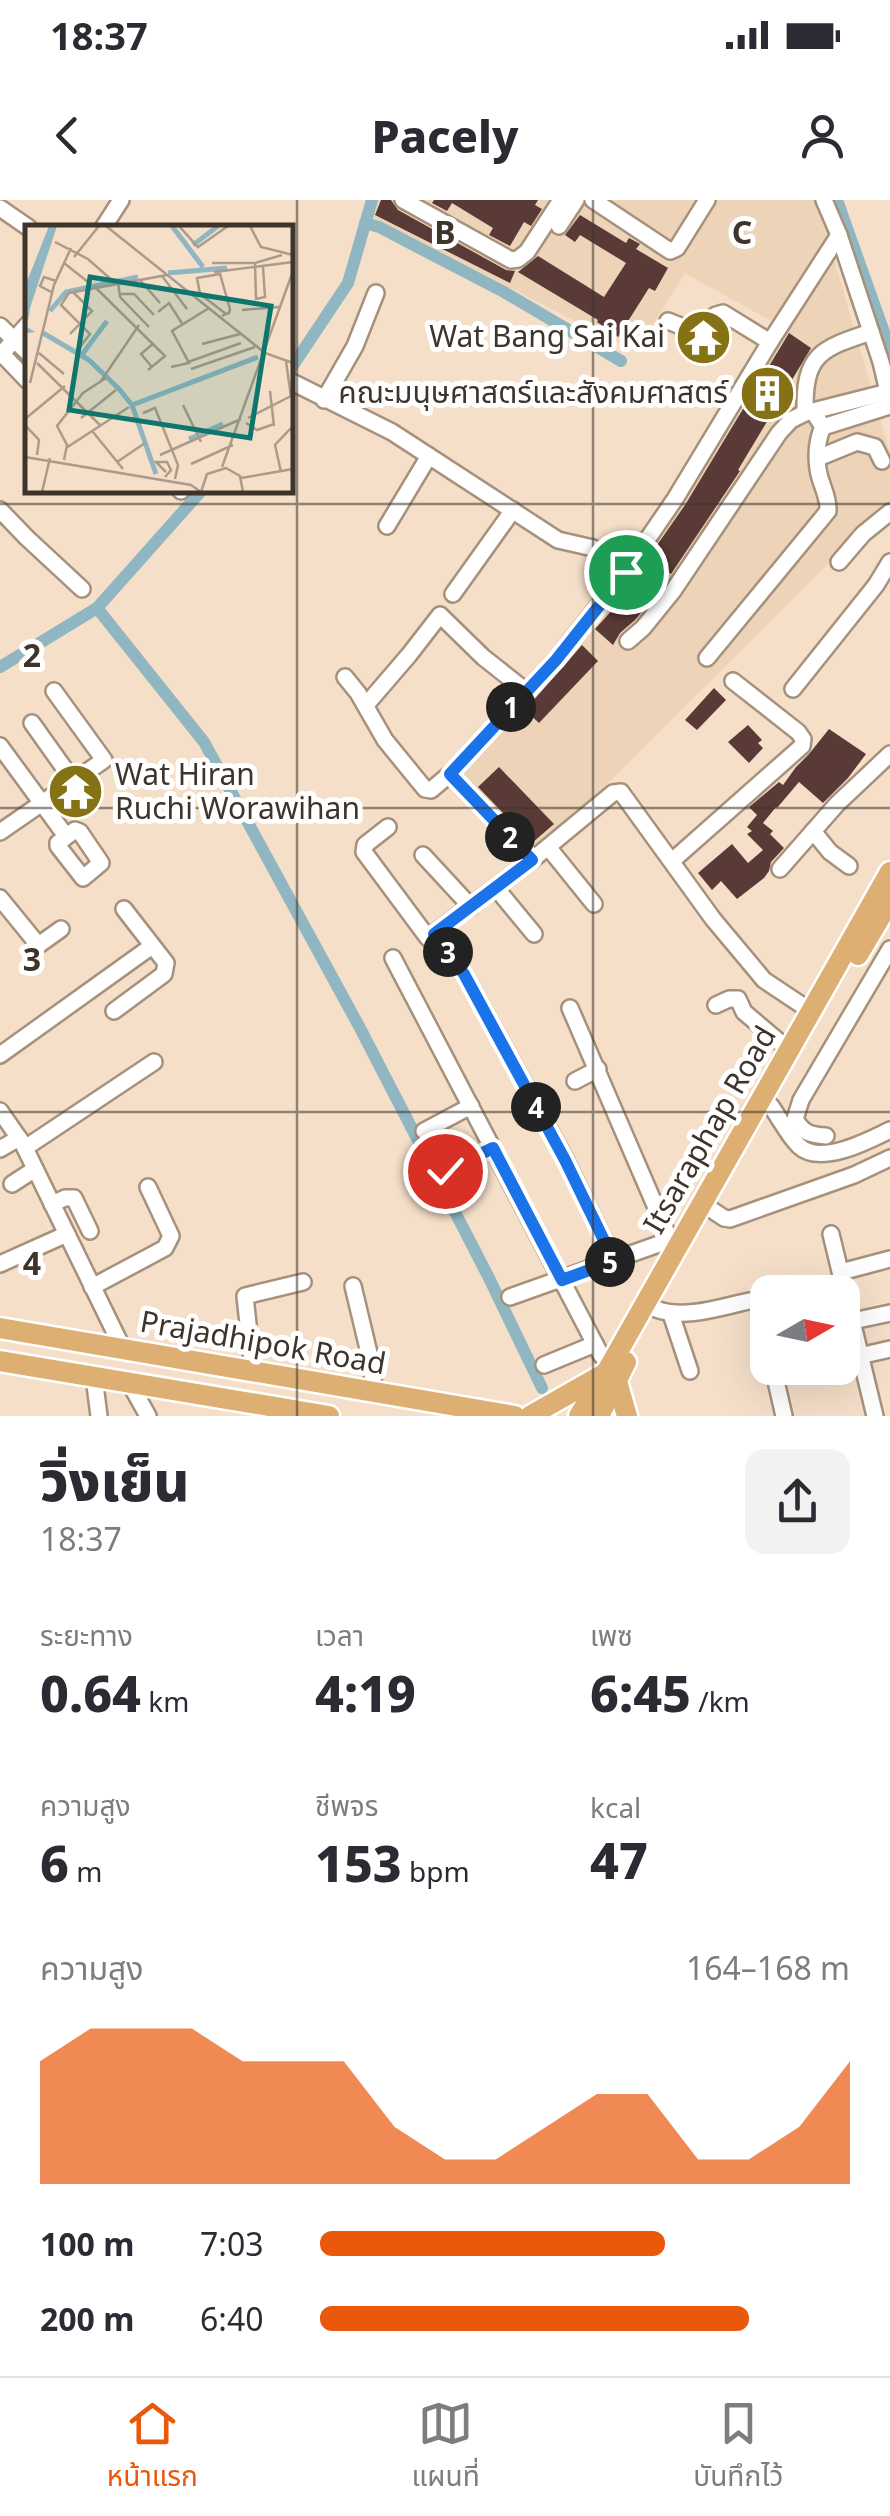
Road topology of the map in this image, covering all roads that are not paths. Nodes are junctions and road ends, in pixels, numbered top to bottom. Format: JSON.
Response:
{"nodes":[{"id":1,"x":121,"y":200,"type":"edge"},
{"id":2,"x":403,"y":200,"type":"edge"},
{"id":3,"x":561,"y":200,"type":"edge"},
{"id":4,"x":576,"y":200,"type":"edge"},
{"id":5,"x":592,"y":200,"type":"edge"},
{"id":6,"x":707,"y":200,"type":"edge"},
{"id":7,"x":824,"y":200,"type":"edge"},
{"id":8,"x":0,"y":208,"type":"edge"},
{"id":9,"x":25,"y":225,"type":"edge"},
{"id":10,"x":105,"y":225,"type":"edge"},
{"id":11,"x":559,"y":226,"type":"dead end"},
{"id":12,"x":839,"y":235,"type":"junction"},
{"id":13,"x":376,"y":292,"type":"dead end"},
{"id":14,"x":668,"y":320,"type":"dead end"},
{"id":15,"x":0,"y":326,"type":"edge"},
{"id":16,"x":25,"y":327,"type":"edge"},
{"id":17,"x":871,"y":332,"type":"junction"},
{"id":18,"x":14,"y":340,"type":"junction"},
{"id":19,"x":770,"y":342,"type":"junction"},
{"id":20,"x":25,"y":350,"type":"edge"},
{"id":21,"x":1,"y":355,"type":"edge"},
{"id":22,"x":886,"y":356,"type":"edge"},
{"id":23,"x":25,"y":377,"type":"edge"},
{"id":24,"x":292,"y":382,"type":"edge"},
{"id":25,"x":889,"y":399,"type":"edge"},
{"id":26,"x":324,"y":400,"type":"junction"},
{"id":27,"x":814,"y":418,"type":"junction"},
{"id":28,"x":428,"y":456,"type":"junction"},
{"id":29,"x":818,"y":458,"type":"junction"},
{"id":30,"x":882,"y":461,"type":"dead end"},
{"id":31,"x":0,"y":510,"type":"edge"},
{"id":32,"x":512,"y":510,"type":"junction"},
{"id":33,"x":890,"y":512,"type":"edge"},
{"id":34,"x":387,"y":526,"type":"dead end"},
{"id":35,"x":839,"y":562,"type":"dead end"},
{"id":36,"x":890,"y":562,"type":"edge"},
{"id":37,"x":626,"y":572,"type":"junction"},
{"id":38,"x":82,"y":589,"type":"dead end"},
{"id":39,"x":453,"y":594,"type":"dead end"},
{"id":40,"x":628,"y":641,"type":"dead end"},
{"id":41,"x":707,"y":658,"type":"dead end"},
{"id":42,"x":344,"y":676,"type":"dead end"},
{"id":43,"x":734,"y":681,"type":"dead end"},
{"id":44,"x":54,"y":690,"type":"dead end"},
{"id":45,"x":793,"y":690,"type":"dead end"},
{"id":46,"x":526,"y":691,"type":"junction"},
{"id":47,"x":366,"y":705,"type":"junction"},
{"id":48,"x":32,"y":722,"type":"dead end"},
{"id":49,"x":0,"y":746,"type":"edge"},
{"id":50,"x":890,"y":754,"type":"edge"},
{"id":51,"x":450,"y":774,"type":"junction"},
{"id":52,"x":74,"y":782,"type":"junction"},
{"id":53,"x":42,"y":804,"type":"junction"},
{"id":54,"x":388,"y":827,"type":"dead end"},
{"id":55,"x":813,"y":831,"type":"junction"},
{"id":56,"x":0,"y":832,"type":"edge"},
{"id":57,"x":66,"y":836,"type":"dead end"},
{"id":58,"x":548,"y":847,"type":"junction"},
{"id":59,"x":423,"y":855,"type":"dead end"},
{"id":60,"x":532,"y":860,"type":"junction"},
{"id":61,"x":672,"y":861,"type":"junction"},
{"id":62,"x":850,"y":866,"type":"dead end"},
{"id":63,"x":780,"y":869,"type":"dead end"},
{"id":64,"x":890,"y":872,"type":"edge"},
{"id":65,"x":496,"y":888,"type":"junction"},
{"id":66,"x":0,"y":898,"type":"edge"},
{"id":67,"x":594,"y":904,"type":"dead end"},
{"id":68,"x":884,"y":906,"type":"edge"},
{"id":69,"x":471,"y":907,"type":"junction"},
{"id":70,"x":124,"y":909,"type":"dead end"},
{"id":71,"x":61,"y":929,"type":"dead end"},
{"id":72,"x":534,"y":934,"type":"dead end"},
{"id":73,"x":431,"y":936,"type":"junction"},
{"id":74,"x":152,"y":946,"type":"junction"},
{"id":75,"x":890,"y":949,"type":"edge"},
{"id":76,"x":860,"y":952,"type":"junction"},
{"id":77,"x":393,"y":958,"type":"dead end"},
{"id":78,"x":879,"y":965,"type":"junction"},
{"id":79,"x":716,"y":1005,"type":"dead end"},
{"id":80,"x":570,"y":1008,"type":"dead end"},
{"id":81,"x":114,"y":1011,"type":"dead end"},
{"id":82,"x":812,"y":1012,"type":"junction"},
{"id":83,"x":790,"y":1051,"type":"junction"},
{"id":84,"x":0,"y":1055,"type":"edge"},
{"id":85,"x":154,"y":1062,"type":"dead end"},
{"id":86,"x":598,"y":1069,"type":"junction"},
{"id":87,"x":575,"y":1081,"type":"dead end"},
{"id":88,"x":471,"y":1106,"type":"junction"},
{"id":89,"x":771,"y":1106,"type":"junction"},
{"id":90,"x":1,"y":1113,"type":"edge"},
{"id":91,"x":792,"y":1127,"type":"junction"},
{"id":92,"x":890,"y":1130,"type":"edge"},
{"id":93,"x":424,"y":1131,"type":"dead end"},
{"id":94,"x":826,"y":1136,"type":"dead end"},
{"id":95,"x":22,"y":1143,"type":"junction"},
{"id":96,"x":493,"y":1148,"type":"junction"},
{"id":97,"x":0,"y":1149,"type":"edge"},
{"id":98,"x":890,"y":1158,"type":"edge"},
{"id":99,"x":35,"y":1169,"type":"junction"},
{"id":100,"x":445,"y":1171,"type":"dead end"},
{"id":101,"x":12,"y":1184,"type":"dead end"},
{"id":102,"x":148,"y":1187,"type":"dead end"},
{"id":103,"x":52,"y":1204,"type":"junction"},
{"id":104,"x":712,"y":1210,"type":"junction"},
{"id":105,"x":90,"y":1231,"type":"dead end"},
{"id":106,"x":67,"y":1234,"type":"junction"},
{"id":107,"x":832,"y":1234,"type":"dead end"},
{"id":108,"x":672,"y":1247,"type":"junction"},
{"id":109,"x":890,"y":1259,"type":"edge"},
{"id":110,"x":614,"y":1261,"type":"junction"},
{"id":111,"x":0,"y":1264,"type":"edge"},
{"id":112,"x":841,"y":1272,"type":"junction"},
{"id":113,"x":842,"y":1275,"type":"edge"},
{"id":114,"x":562,"y":1280,"type":"junction"},
{"id":115,"x":303,"y":1282,"type":"dead end"},
{"id":116,"x":353,"y":1286,"type":"dead end"},
{"id":117,"x":92,"y":1287,"type":"junction"},
{"id":118,"x":510,"y":1297,"type":"dead end"},
{"id":119,"x":749,"y":1301,"type":"dead end"},
{"id":120,"x":664,"y":1311,"type":"junction"},
{"id":121,"x":890,"y":1313,"type":"edge"},
{"id":122,"x":860,"y":1320,"type":"edge"},
{"id":123,"x":0,"y":1328,"type":"edge"},
{"id":124,"x":595,"y":1344,"type":"junction"},
{"id":125,"x":123,"y":1349,"type":"junction"},
{"id":126,"x":890,"y":1349,"type":"edge"},
{"id":127,"x":860,"y":1351,"type":"edge"},
{"id":128,"x":861,"y":1356,"type":"junction"},
{"id":129,"x":0,"y":1361,"type":"edge"},
{"id":130,"x":544,"y":1365,"type":"dead end"},
{"id":131,"x":690,"y":1370,"type":"dead end"},
{"id":132,"x":253,"y":1372,"type":"junction"},
{"id":133,"x":610,"y":1372,"type":"junction"},
{"id":134,"x":94,"y":1376,"type":"junction"},
{"id":135,"x":129,"y":1382,"type":"junction"},
{"id":136,"x":777,"y":1385,"type":"edge"},
{"id":137,"x":375,"y":1392,"type":"junction"},
{"id":138,"x":223,"y":1407,"type":"edge"},
{"id":139,"x":890,"y":1412,"type":"edge"},
{"id":140,"x":99,"y":1416,"type":"edge"},
{"id":141,"x":148,"y":1416,"type":"edge"},
{"id":142,"x":329,"y":1416,"type":"edge"},
{"id":143,"x":515,"y":1416,"type":"edge"},
{"id":144,"x":530,"y":1416,"type":"edge"},
{"id":145,"x":579,"y":1416,"type":"edge"},
{"id":146,"x":598,"y":1416,"type":"edge"},
{"id":147,"x":627,"y":1416,"type":"edge"},
{"id":148,"x":784,"y":1416,"type":"edge"},
{"id":149,"x":875,"y":1416,"type":"edge"}],
"edges":[{"from":1,"to":10,"type":"street"},
{"from":2,"to":3,"type":"street"},
{"from":4,"to":11,"type":"street"},
{"from":5,"to":6,"type":"street"},
{"from":7,"to":12,"type":"street"},
{"from":8,"to":9,"type":"street"},
{"from":12,"to":17,"type":"street"},
{"from":12,"to":19,"type":"street"},
{"from":13,"to":26,"type":"street"},
{"from":14,"to":19,"type":"street"},
{"from":15,"to":18,"type":"street"},
{"from":16,"to":18,"type":"street"},
{"from":17,"to":22,"type":"street"},
{"from":17,"to":27,"type":"street"},
{"from":18,"to":20,"type":"street"},
{"from":18,"to":21,"type":"street"},
{"from":19,"to":37,"type":"street"},
{"from":21,"to":23,"type":"street"},
{"from":22,"to":25,"type":"street"},
{"from":24,"to":26,"type":"street"},
{"from":25,"to":27,"type":"street"},
{"from":26,"to":28,"type":"street"},
{"from":27,"to":29,"type":"street"},
{"from":27,"to":40,"type":"street"},
{"from":28,"to":32,"type":"street"},
{"from":28,"to":34,"type":"street"},
{"from":29,"to":30,"type":"street"},
{"from":29,"to":41,"type":"street"},
{"from":31,"to":38,"type":"street"},
{"from":32,"to":37,"type":"street"},
{"from":32,"to":39,"type":"street"},
{"from":33,"to":35,"type":"street"},
{"from":36,"to":45,"type":"street"},
{"from":37,"to":46,"type":"street"},
{"from":42,"to":47,"type":"street"},
{"from":43,"to":61,"type":"street"},
{"from":44,"to":52,"type":"street"},
{"from":46,"to":47,"type":"street"},
{"from":46,"to":51,"type":"street"},
{"from":47,"to":51,"type":"street"},
{"from":48,"to":52,"type":"street"},
{"from":49,"to":53,"type":"street"},
{"from":50,"to":55,"type":"street"},
{"from":51,"to":60,"type":"street"},
{"from":52,"to":53,"type":"street"},
{"from":53,"to":56,"type":"street"},
{"from":53,"to":57,"type":"street"},
{"from":54,"to":73,"type":"street"},
{"from":55,"to":62,"type":"street"},
{"from":55,"to":63,"type":"street"},
{"from":58,"to":60,"type":"street"},
{"from":58,"to":61,"type":"street"},
{"from":58,"to":67,"type":"street"},
{"from":59,"to":69,"type":"street"},
{"from":60,"to":65,"type":"street"},
{"from":61,"to":82,"type":"street"},
{"from":64,"to":68,"type":"main road","name":"Itsaraphap Road"},
{"from":65,"to":69,"type":"street"},
{"from":65,"to":72,"type":"street"},
{"from":66,"to":71,"type":"street"},
{"from":68,"to":76,"type":"main road"},
{"from":68,"to":82,"type":"main road","name":"Itsaraphap Road"},
{"from":69,"to":73,"type":"street"},
{"from":70,"to":74,"type":"street"},
{"from":73,"to":110,"type":"street"},
{"from":74,"to":81,"type":"street"},
{"from":74,"to":84,"type":"street"},
{"from":75,"to":78,"type":"street"},
{"from":76,"to":78,"type":"street"},
{"from":76,"to":89,"type":"main road"},
{"from":77,"to":88,"type":"street"},
{"from":78,"to":91,"type":"street"},
{"from":79,"to":83,"type":"street"},
{"from":80,"to":86,"type":"street"},
{"from":82,"to":83,"type":"main road","name":"Itsaraphap Road"},
{"from":83,"to":108,"type":"main road","name":"Itsaraphap Road"},
{"from":85,"to":95,"type":"street"},
{"from":86,"to":87,"type":"street"},
{"from":86,"to":108,"type":"street"},
{"from":88,"to":93,"type":"street"},
{"from":88,"to":96,"type":"street"},
{"from":89,"to":91,"type":"street"},
{"from":89,"to":104,"type":"main road"},
{"from":90,"to":95,"type":"street"},
{"from":91,"to":92,"type":"street"},
{"from":91,"to":94,"type":"street"},
{"from":95,"to":97,"type":"street"},
{"from":95,"to":99,"type":"street"},
{"from":96,"to":100,"type":"street"},
{"from":96,"to":114,"type":"street"},
{"from":98,"to":104,"type":"street"},
{"from":99,"to":101,"type":"street"},
{"from":99,"to":103,"type":"street"},
{"from":102,"to":117,"type":"street"},
{"from":103,"to":105,"type":"street"},
{"from":103,"to":106,"type":"street"},
{"from":104,"to":120,"type":"main road"},
{"from":106,"to":111,"type":"street"},
{"from":106,"to":117,"type":"street"},
{"from":107,"to":112,"type":"street"},
{"from":108,"to":110,"type":"street"},
{"from":108,"to":133,"type":"main road","name":"Itsaraphap Road"},
{"from":109,"to":112,"type":"street"},
{"from":110,"to":114,"type":"street"},
{"from":112,"to":113,"type":"street"},
{"from":114,"to":118,"type":"street"},
{"from":114,"to":124,"type":"street"},
{"from":115,"to":132,"type":"street"},
{"from":116,"to":137,"type":"street"},
{"from":117,"to":125,"type":"street"},
{"from":119,"to":120,"type":"street"},
{"from":120,"to":131,"type":"street"},
{"from":120,"to":133,"type":"main road"},
{"from":121,"to":122,"type":"street"},
{"from":123,"to":125,"type":"main road","name":"Prajadhipok Road"},
{"from":124,"to":130,"type":"street"},
{"from":124,"to":133,"type":"street"},
{"from":125,"to":132,"type":"main road","name":"Prajadhipok Road"},
{"from":126,"to":128,"type":"street"},
{"from":127,"to":128,"type":"street"},
{"from":128,"to":149,"type":"street"},
{"from":129,"to":134,"type":"main road","name":"Prajadhipok Road"},
{"from":132,"to":137,"type":"main road","name":"Prajadhipok Road"},
{"from":133,"to":144,"type":"main road"},
{"from":133,"to":145,"type":"main road","name":"Itsaraphap Road"},
{"from":133,"to":146,"type":"main road"},
{"from":133,"to":147,"type":"main road"},
{"from":134,"to":135,"type":"main road","name":"Prajadhipok Road"},
{"from":134,"to":140,"type":"street"},
{"from":135,"to":138,"type":"main road","name":"Prajadhipok Road"},
{"from":135,"to":141,"type":"street"},
{"from":136,"to":148,"type":"street"},
{"from":137,"to":143,"type":"main road","name":"Prajadhipok Road"},
{"from":138,"to":142,"type":"main road","name":"Prajadhipok Road"},
{"from":139,"to":149,"type":"street"}]}
